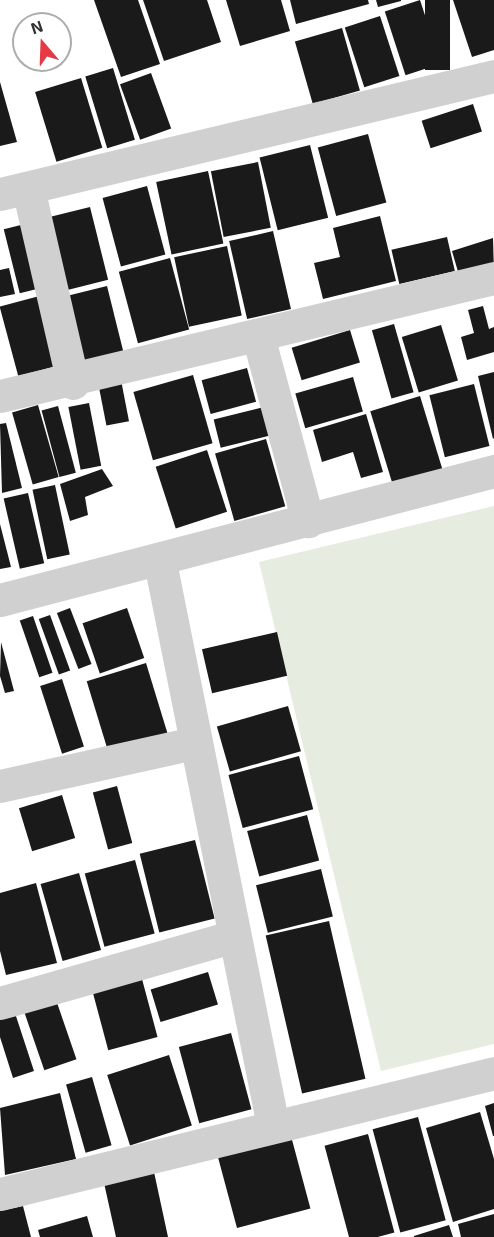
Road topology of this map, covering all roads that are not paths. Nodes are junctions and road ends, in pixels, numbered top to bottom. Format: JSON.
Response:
{"nodes":[{"id":1,"x":494,"y":76,"type":"edge"},
{"id":2,"x":14,"y":191,"type":"edge"},
{"id":3,"x":494,"y":278,"type":"edge"},
{"id":4,"x":258,"y":336,"type":"junction"},
{"id":5,"x":74,"y":383,"type":"junction"},
{"id":6,"x":0,"y":396,"type":"edge"},
{"id":7,"x":494,"y":471,"type":"edge"},
{"id":8,"x":308,"y":521,"type":"junction"},
{"id":9,"x":160,"y":562,"type":"junction"},
{"id":10,"x":0,"y":600,"type":"edge"},
{"id":11,"x":194,"y":743,"type":"junction"},
{"id":12,"x":0,"y":786,"type":"edge"},
{"id":13,"x":232,"y":937,"type":"junction"},
{"id":14,"x":0,"y":1003,"type":"edge"},
{"id":15,"x":494,"y":1073,"type":"edge"},
{"id":16,"x":273,"y":1126,"type":"junction"},
{"id":17,"x":0,"y":1194,"type":"edge"}],
"edges":[{"from":1,"to":2,"type":"street"},
{"from":2,"to":5,"type":"street"},
{"from":3,"to":4,"type":"street"},
{"from":4,"to":5,"type":"street"},
{"from":4,"to":8,"type":"street"},
{"from":5,"to":6,"type":"street"},
{"from":7,"to":8,"type":"street"},
{"from":8,"to":9,"type":"street"},
{"from":9,"to":10,"type":"street"},
{"from":9,"to":11,"type":"street"},
{"from":11,"to":12,"type":"street"},
{"from":11,"to":13,"type":"street"},
{"from":13,"to":14,"type":"street"},
{"from":13,"to":16,"type":"street"},
{"from":15,"to":16,"type":"street"},
{"from":16,"to":17,"type":"street"}]}
